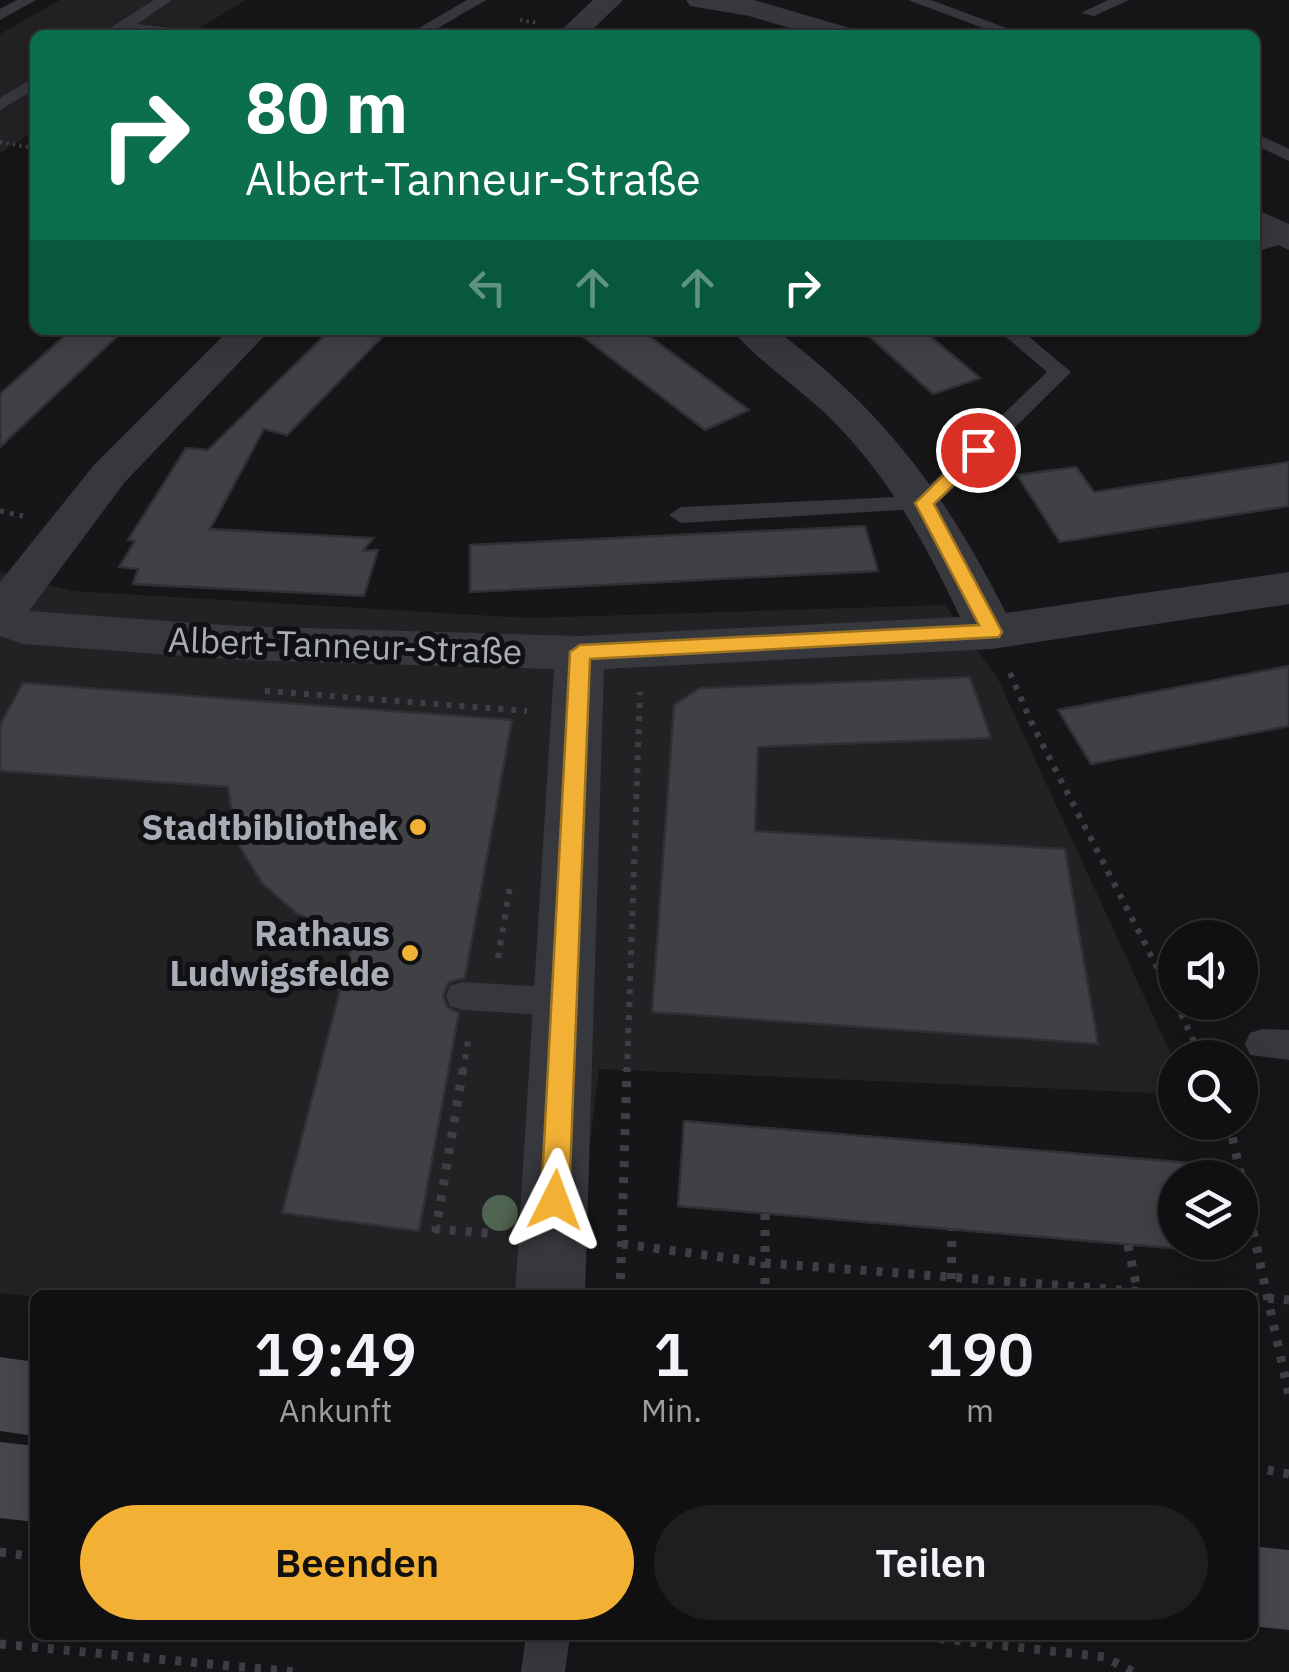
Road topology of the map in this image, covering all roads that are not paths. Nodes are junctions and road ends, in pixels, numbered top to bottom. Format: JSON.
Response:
{"nodes":[{"id":1,"x":28,"y":0,"type":"edge"},
{"id":2,"x":164,"y":0,"type":"edge"},
{"id":3,"x":478,"y":0,"type":"edge"},
{"id":4,"x":609,"y":0,"type":"edge"},
{"id":5,"x":700,"y":0,"type":"edge"},
{"id":6,"x":916,"y":0,"type":"edge"},
{"id":7,"x":1120,"y":0,"type":"edge"},
{"id":8,"x":760,"y":4,"type":"edge"},
{"id":9,"x":1090,"y":14,"type":"dead end"},
{"id":10,"x":0,"y":15,"type":"edge"},
{"id":11,"x":978,"y":20,"type":"junction"},
{"id":12,"x":118,"y":30,"type":"edge"},
{"id":13,"x":424,"y":30,"type":"edge"},
{"id":14,"x":576,"y":30,"type":"edge"},
{"id":15,"x":830,"y":30,"type":"edge"},
{"id":16,"x":962,"y":30,"type":"edge"},
{"id":17,"x":1003,"y":30,"type":"edge"},
{"id":18,"x":30,"y":85,"type":"edge"},
{"id":19,"x":0,"y":105,"type":"edge"},
{"id":20,"x":1260,"y":141,"type":"edge"},
{"id":21,"x":1289,"y":156,"type":"edge"},
{"id":22,"x":1260,"y":222,"type":"edge"},
{"id":23,"x":1280,"y":240,"type":"edge"},
{"id":24,"x":246,"y":335,"type":"edge"},
{"id":25,"x":759,"y":335,"type":"edge"},
{"id":26,"x":1016,"y":335,"type":"edge"},
{"id":27,"x":924,"y":503,"type":"junction"},
{"id":28,"x":681,"y":515,"type":"dead end"},
{"id":29,"x":1289,"y":588,"type":"edge"},
{"id":30,"x":0,"y":617,"type":"edge"},
{"id":31,"x":992,"y":632,"type":"junction"},
{"id":32,"x":580,"y":652,"type":"junction"},
{"id":33,"x":543,"y":1001,"type":"junction"},
{"id":34,"x":459,"y":1011,"type":"road end"},
{"id":35,"x":550,"y":1290,"type":"edge"},
{"id":36,"x":0,"y":1394,"type":"edge"},
{"id":37,"x":30,"y":1398,"type":"edge"},
{"id":38,"x":0,"y":1480,"type":"edge"},
{"id":39,"x":30,"y":1483,"type":"edge"},
{"id":40,"x":1258,"y":1587,"type":"edge"},
{"id":41,"x":1289,"y":1590,"type":"edge"},
{"id":42,"x":547,"y":1640,"type":"edge"},
{"id":43,"x":543,"y":1672,"type":"edge"}],
"edges":[{"from":1,"to":10,"type":"lane"},
{"from":2,"to":12,"type":"lane"},
{"from":3,"to":13,"type":"lane"},
{"from":4,"to":14,"type":"street"},
{"from":5,"to":8,"type":"street"},
{"from":6,"to":11,"type":"lane"},
{"from":7,"to":9,"type":"lane"},
{"from":8,"to":15,"type":"street"},
{"from":11,"to":16,"type":"lane"},
{"from":11,"to":17,"type":"lane"},
{"from":18,"to":19,"type":"lane"},
{"from":20,"to":21,"type":"lane"},
{"from":22,"to":23,"type":"street"},
{"from":24,"to":30,"type":"street"},
{"from":25,"to":27,"type":"street"},
{"from":26,"to":27,"type":"lane"},
{"from":27,"to":28,"type":"lane"},
{"from":27,"to":31,"type":"street"},
{"from":29,"to":31,"type":"street","name":"Albert-Tanneur-Straße"},
{"from":30,"to":32,"type":"street","name":"Albert-Tanneur-Straße"},
{"from":31,"to":32,"type":"street","name":"Albert-Tanneur-Straße"},
{"from":32,"to":33,"type":"street"},
{"from":33,"to":34,"type":"lane"},
{"from":33,"to":35,"type":"street"},
{"from":36,"to":37,"type":"main road"},
{"from":38,"to":39,"type":"main road"},
{"from":40,"to":41,"type":"main road"},
{"from":42,"to":43,"type":"lane"}]}
